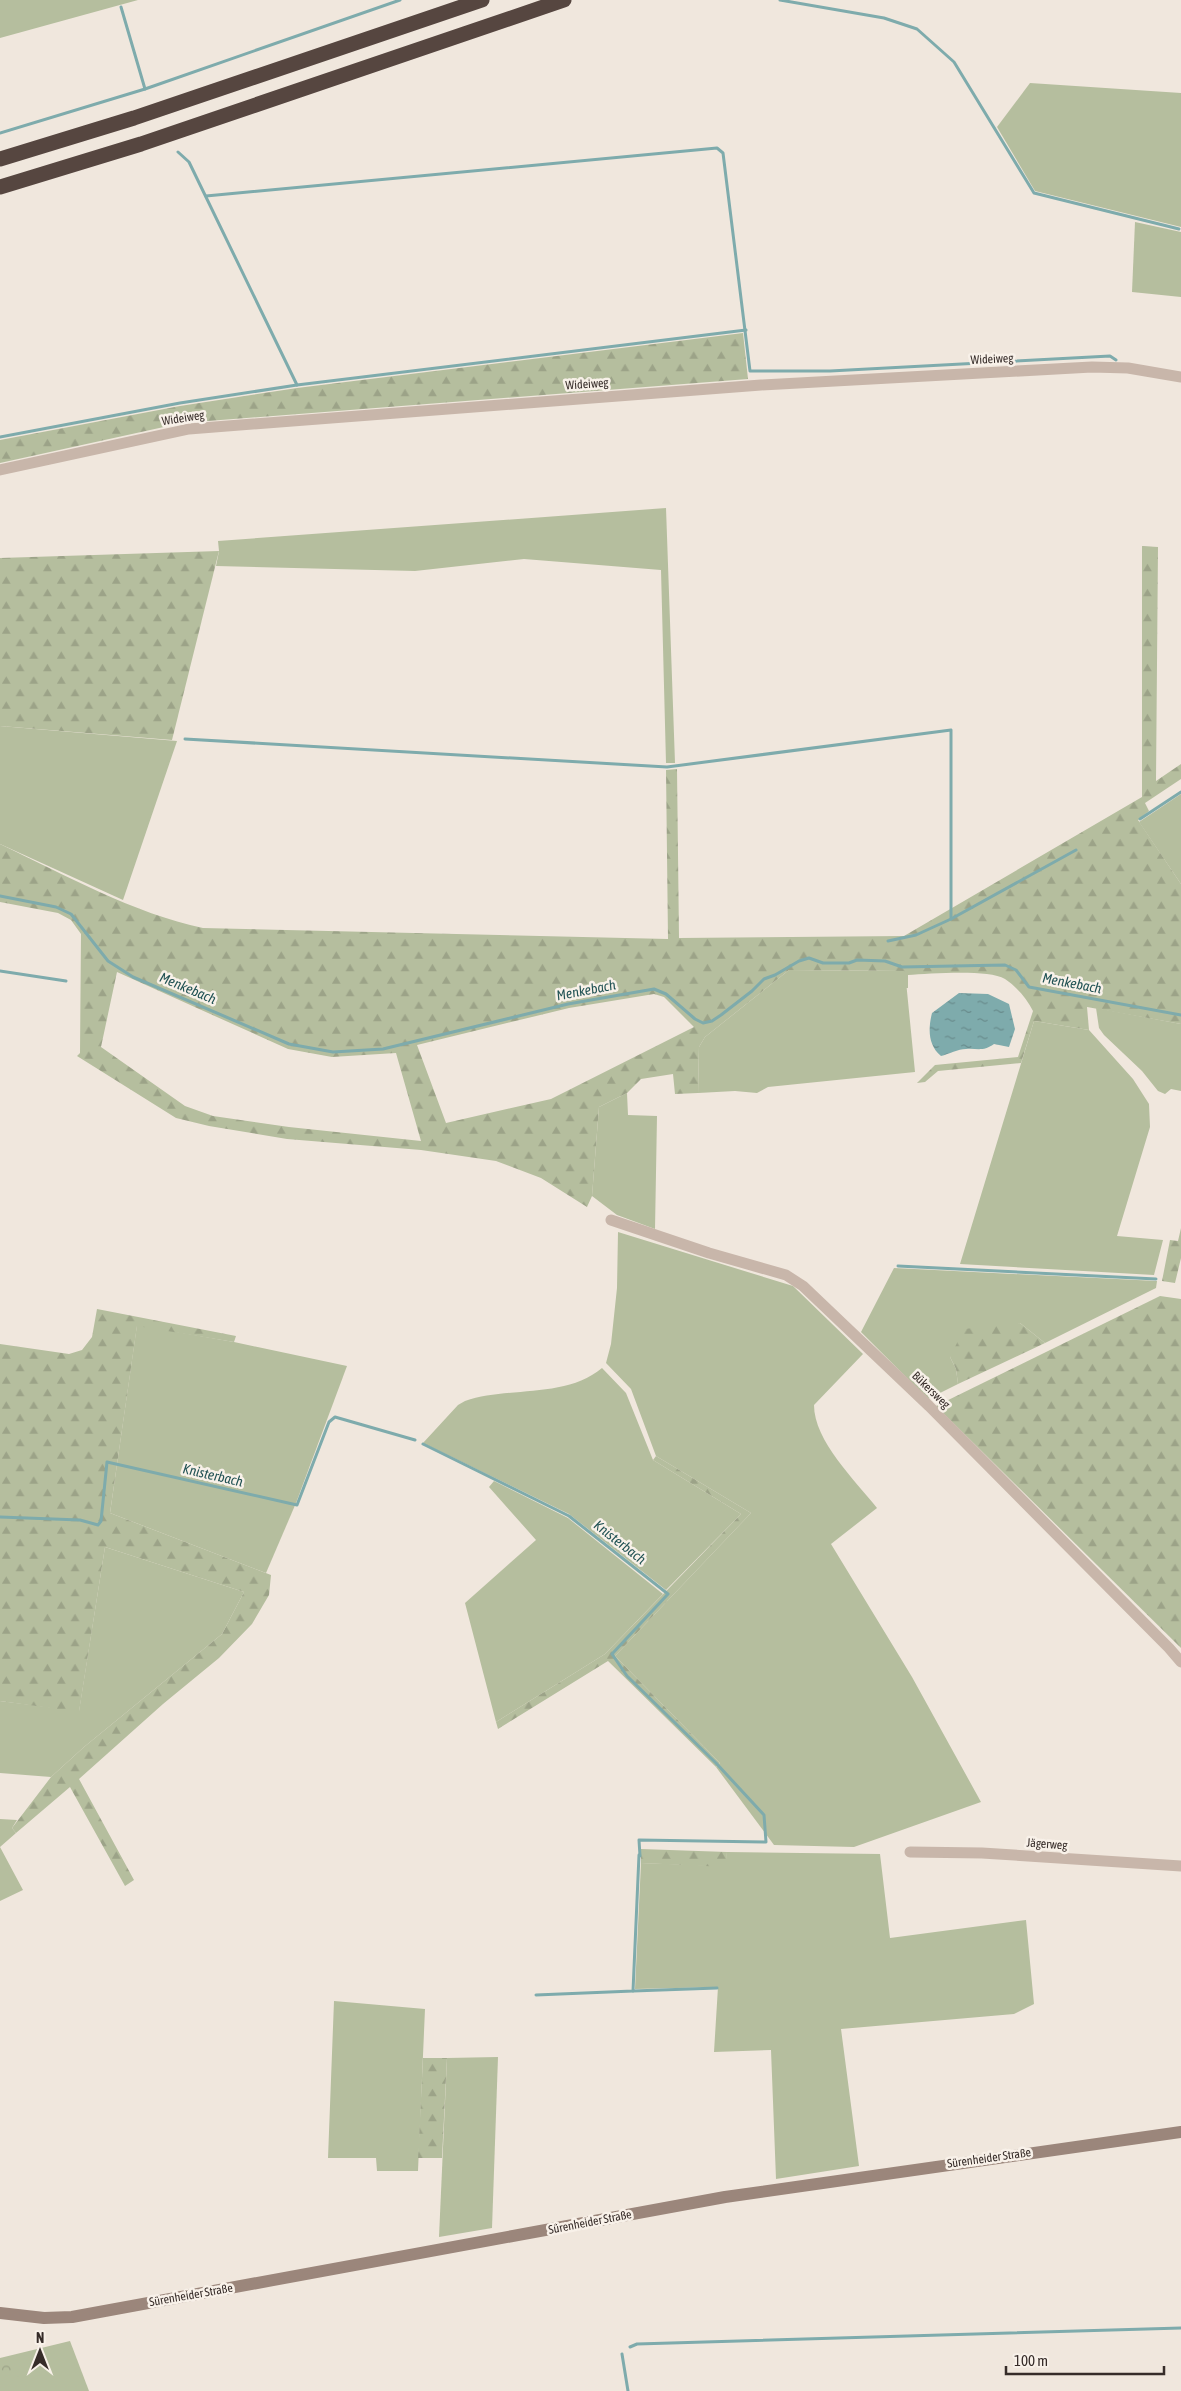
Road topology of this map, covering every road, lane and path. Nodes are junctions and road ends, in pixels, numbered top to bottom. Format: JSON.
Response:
{"nodes":[{"id":1,"x":482,"y":0,"type":"edge"},
{"id":2,"x":564,"y":0,"type":"edge"},
{"id":3,"x":0,"y":159,"type":"edge"},
{"id":4,"x":0,"y":187,"type":"edge"},
{"id":5,"x":1181,"y":376,"type":"edge"},
{"id":6,"x":0,"y":470,"type":"edge"},
{"id":7,"x":610,"y":1220,"type":"dead end"},
{"id":8,"x":1181,"y":1662,"type":"edge"},
{"id":9,"x":910,"y":1852,"type":"dead end"},
{"id":10,"x":1181,"y":1866,"type":"edge"},
{"id":11,"x":1181,"y":2132,"type":"edge"},
{"id":12,"x":0,"y":2313,"type":"edge"}],
"edges":[{"from":1,"to":3,"type":"highway"},
{"from":2,"to":4,"type":"highway"},
{"from":5,"to":6,"type":"street","name":"Wideiweg"},
{"from":7,"to":8,"type":"street","name":"Bükersweg"},
{"from":9,"to":10,"type":"street","name":"Jägerweg"},
{"from":11,"to":12,"type":"main road","name":"Sürenheider Straße"}]}
